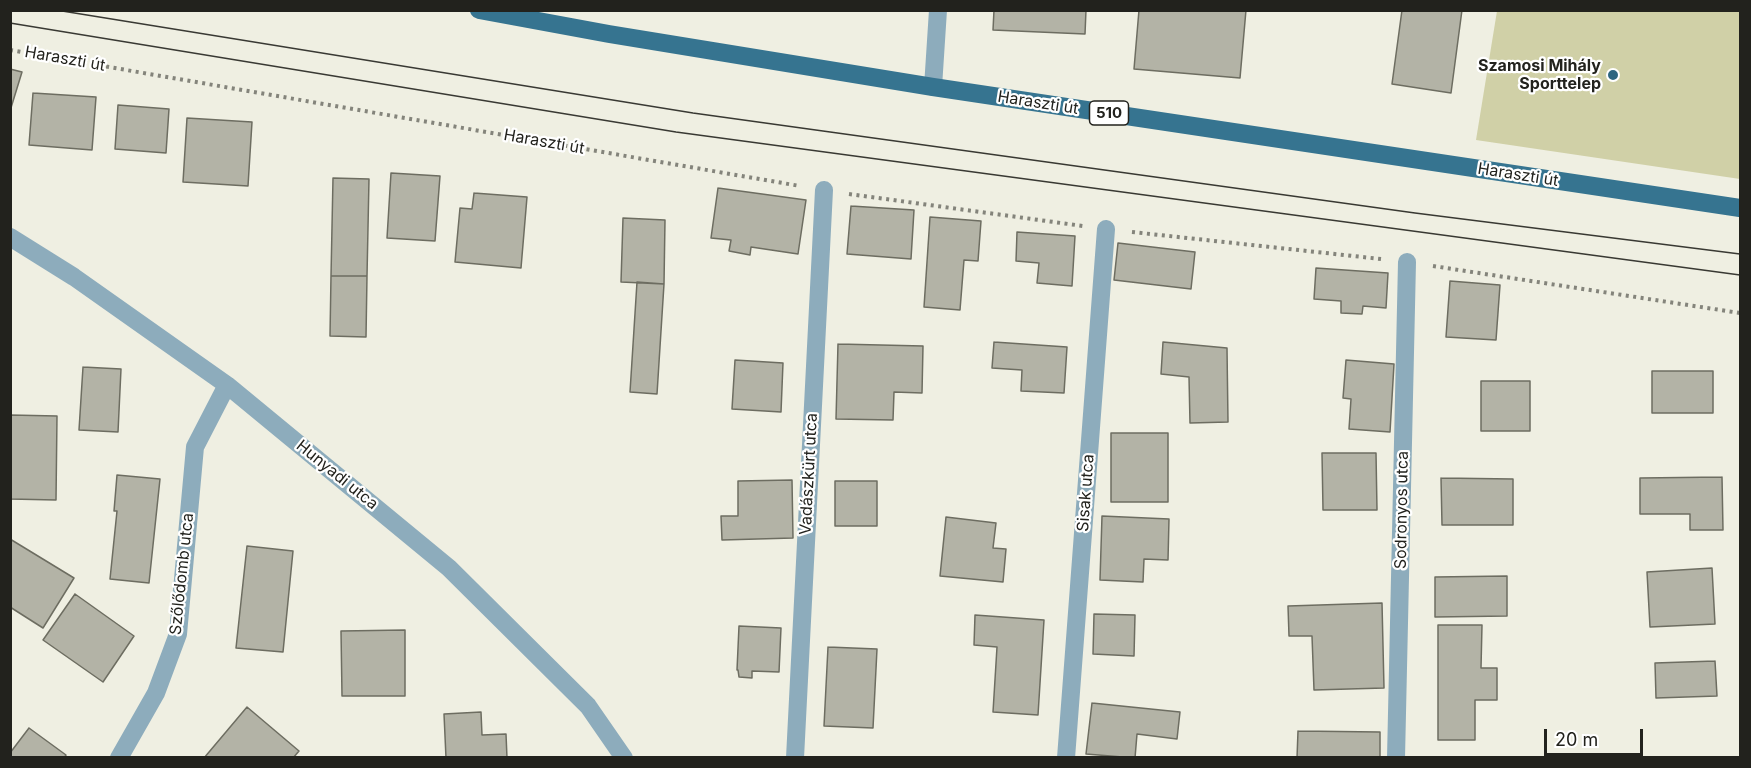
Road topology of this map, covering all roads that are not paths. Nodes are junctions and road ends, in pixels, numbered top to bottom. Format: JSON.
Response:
{"nodes":[{"id":1,"x":479,"y":10,"type":"edge"},
{"id":2,"x":938,"y":10,"type":"edge"},
{"id":3,"x":933,"y":87,"type":"junction"},
{"id":4,"x":824,"y":190,"type":"road end"},
{"id":5,"x":1740,"y":208,"type":"edge"},
{"id":6,"x":1106,"y":229,"type":"road end"},
{"id":7,"x":10,"y":237,"type":"edge"},
{"id":8,"x":1407,"y":262,"type":"road end"},
{"id":9,"x":227,"y":385,"type":"junction"},
{"id":10,"x":119,"y":758,"type":"edge"},
{"id":11,"x":624,"y":758,"type":"edge"},
{"id":12,"x":795,"y":758,"type":"edge"},
{"id":13,"x":1066,"y":758,"type":"edge"},
{"id":14,"x":1396,"y":758,"type":"edge"}],
"edges":[{"from":1,"to":3,"type":"main road","name":"Haraszti út","number":"510"},
{"from":2,"to":3,"type":"street"},
{"from":3,"to":5,"type":"main road","name":"Haraszti út","number":"510"},
{"from":4,"to":12,"type":"street","name":"Vadászkürt utca"},
{"from":6,"to":13,"type":"street","name":"Sisak utca"},
{"from":7,"to":9,"type":"street","name":"Hunyadi utca"},
{"from":8,"to":14,"type":"street","name":"Sodronyos utca"},
{"from":9,"to":10,"type":"street","name":"Szőlődomb utca"},
{"from":9,"to":11,"type":"street","name":"Hunyadi utca"}]}
